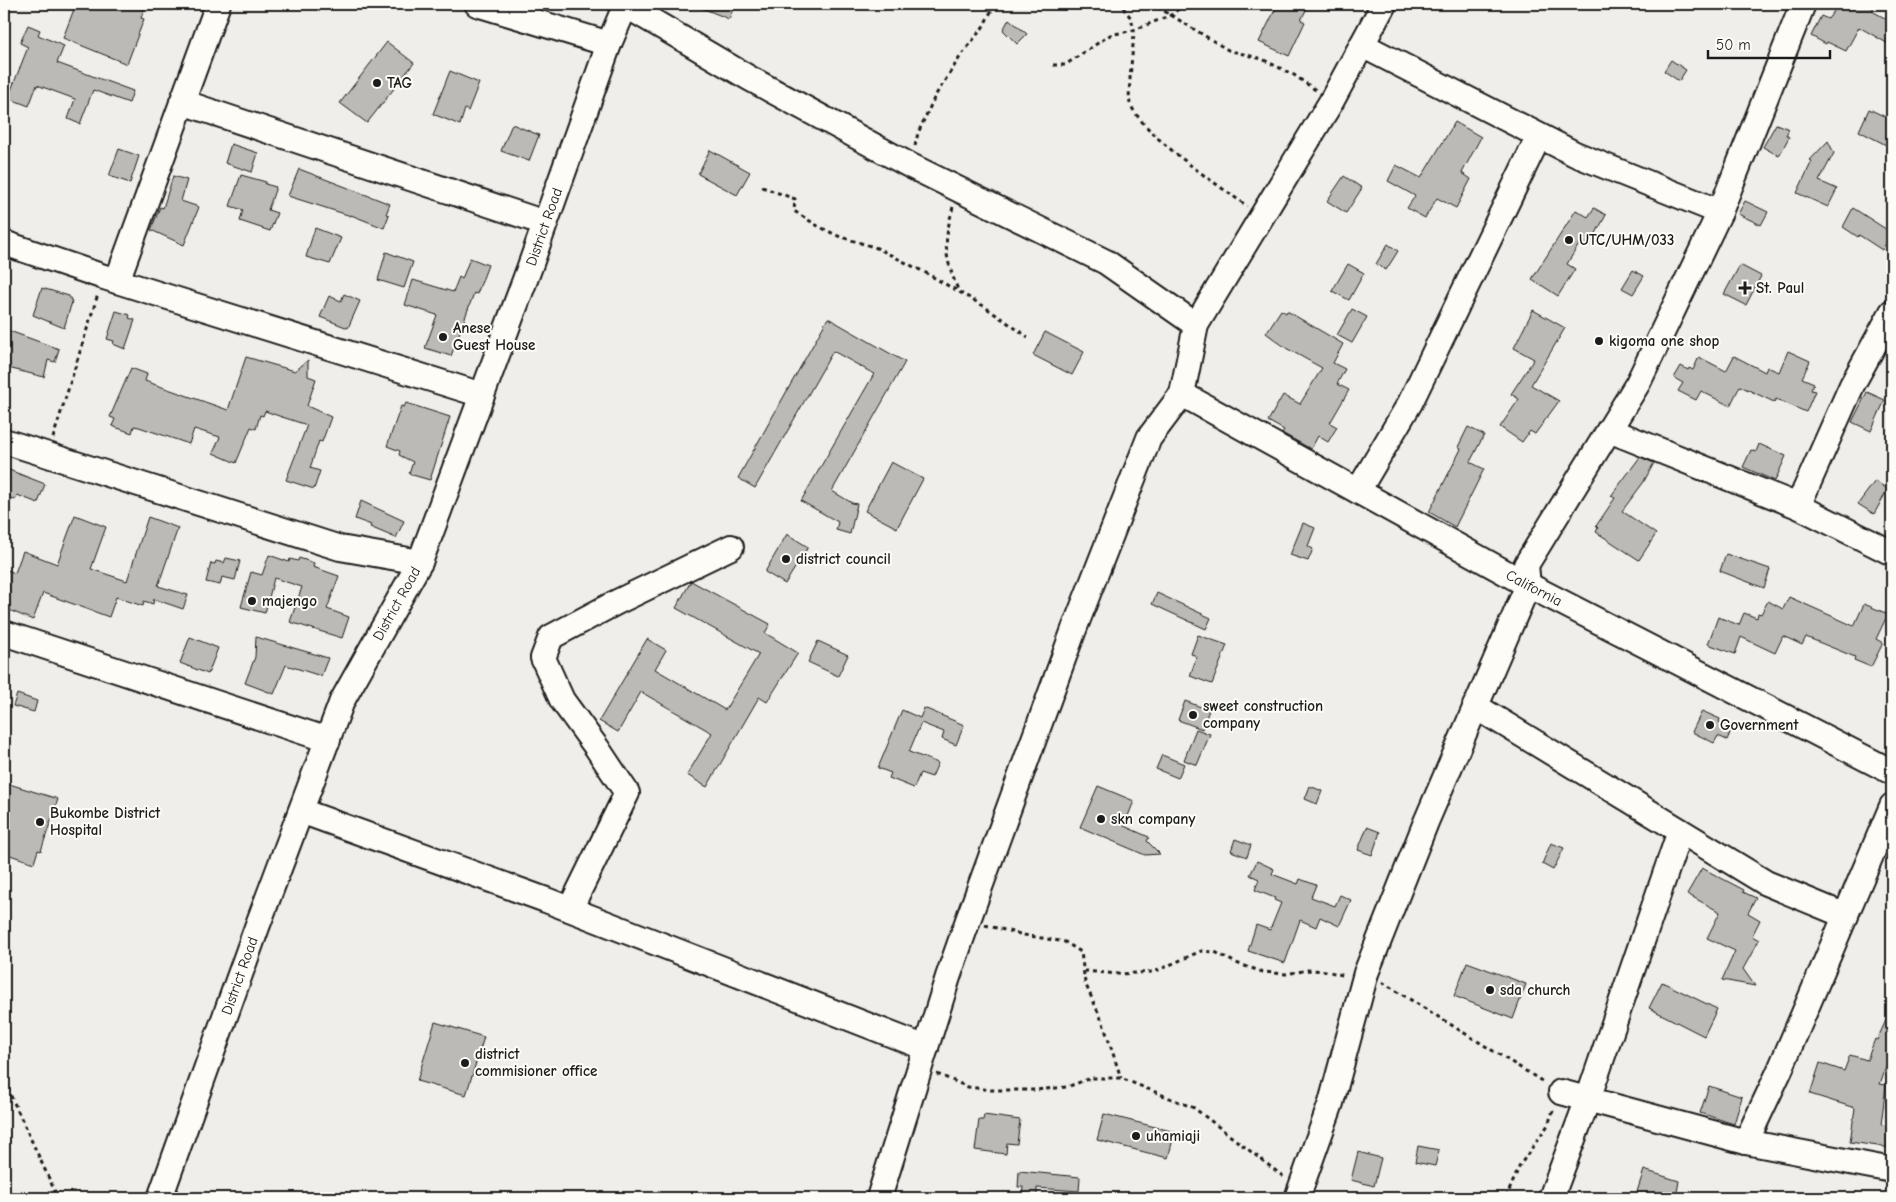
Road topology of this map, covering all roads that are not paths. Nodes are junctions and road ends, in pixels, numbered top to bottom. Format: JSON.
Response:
{"nodes":[{"id":1,"x":218,"y":4,"type":"edge"},
{"id":2,"x":477,"y":4,"type":"edge"},
{"id":3,"x":626,"y":4,"type":"edge"},
{"id":4,"x":1384,"y":4,"type":"edge"},
{"id":5,"x":1803,"y":4,"type":"edge"},
{"id":6,"x":609,"y":44,"type":"junction"},
{"id":7,"x":1362,"y":45,"type":"junction"},
{"id":8,"x":182,"y":102,"type":"junction"},
{"id":9,"x":1539,"y":136,"type":"junction"},
{"id":10,"x":1720,"y":212,"type":"junction"},
{"id":11,"x":545,"y":223,"type":"junction"},
{"id":12,"x":4,"y":243,"type":"edge"},
{"id":13,"x":110,"y":279,"type":"junction"},
{"id":14,"x":1892,"y":312,"type":"edge"},
{"id":15,"x":1196,"y":325,"type":"junction"},
{"id":16,"x":1182,"y":394,"type":"junction"},
{"id":17,"x":482,"y":395,"type":"junction"},
{"id":18,"x":1609,"y":430,"type":"junction"},
{"id":19,"x":4,"y":441,"type":"edge"},
{"id":20,"x":1358,"y":491,"type":"junction"},
{"id":21,"x":1798,"y":506,"type":"junction"},
{"id":22,"x":731,"y":547,"type":"dead end"},
{"id":23,"x":1892,"y":553,"type":"edge"},
{"id":24,"x":420,"y":562,"type":"junction"},
{"id":25,"x":1528,"y":585,"type":"junction"},
{"id":26,"x":4,"y":633,"type":"edge"},
{"id":27,"x":1474,"y":706,"type":"junction"},
{"id":28,"x":328,"y":740,"type":"junction"},
{"id":29,"x":1892,"y":772,"type":"edge"},
{"id":30,"x":1892,"y":806,"type":"edge"},
{"id":31,"x":301,"y":811,"type":"junction"},
{"id":32,"x":1680,"y":831,"type":"junction"},
{"id":33,"x":570,"y":909,"type":"junction"},
{"id":34,"x":1846,"y":916,"type":"junction"},
{"id":35,"x":923,"y":1058,"type":"junction"},
{"id":36,"x":1561,"y":1092,"type":"road end"},
{"id":37,"x":1588,"y":1099,"type":"junction"},
{"id":38,"x":1746,"y":1142,"type":"junction"},
{"id":39,"x":1892,"y":1170,"type":"edge"},
{"id":40,"x":1299,"y":1194,"type":"edge"},
{"id":41,"x":160,"y":1198,"type":"edge"},
{"id":42,"x":880,"y":1198,"type":"edge"},
{"id":43,"x":1551,"y":1198,"type":"edge"}],
"edges":[{"from":1,"to":8,"type":"street"},
{"from":2,"to":6,"type":"street"},
{"from":3,"to":6,"type":"street","name":"District Road"},
{"from":3,"to":15,"type":"street"},
{"from":4,"to":7,"type":"street"},
{"from":5,"to":10,"type":"street"},
{"from":6,"to":11,"type":"street","name":"District Road"},
{"from":7,"to":9,"type":"street"},
{"from":7,"to":15,"type":"street"},
{"from":8,"to":11,"type":"street"},
{"from":8,"to":13,"type":"street"},
{"from":9,"to":10,"type":"street"},
{"from":9,"to":20,"type":"street"},
{"from":10,"to":18,"type":"street"},
{"from":11,"to":17,"type":"street","name":"District Road"},
{"from":12,"to":13,"type":"street"},
{"from":13,"to":17,"type":"street"},
{"from":14,"to":21,"type":"street"},
{"from":15,"to":16,"type":"street"},
{"from":16,"to":20,"type":"street","name":"California"},
{"from":16,"to":35,"type":"street"},
{"from":17,"to":24,"type":"street","name":"District Road"},
{"from":18,"to":21,"type":"street"},
{"from":18,"to":25,"type":"street"},
{"from":19,"to":24,"type":"street"},
{"from":20,"to":25,"type":"street","name":"California"},
{"from":21,"to":23,"type":"street"},
{"from":22,"to":33,"type":"street"},
{"from":24,"to":28,"type":"street","name":"District Road"},
{"from":25,"to":27,"type":"street"},
{"from":25,"to":29,"type":"street","name":"California"},
{"from":26,"to":28,"type":"street"},
{"from":27,"to":32,"type":"street"},
{"from":27,"to":40,"type":"street"},
{"from":28,"to":31,"type":"street","name":"District Road"},
{"from":30,"to":34,"type":"street"},
{"from":31,"to":33,"type":"street"},
{"from":31,"to":41,"type":"street","name":"District Road"},
{"from":32,"to":34,"type":"street"},
{"from":32,"to":37,"type":"street"},
{"from":33,"to":35,"type":"street"},
{"from":34,"to":38,"type":"street"},
{"from":35,"to":42,"type":"street"},
{"from":36,"to":37,"type":"street"},
{"from":37,"to":38,"type":"street"},
{"from":37,"to":43,"type":"street"},
{"from":38,"to":39,"type":"street"}]}
